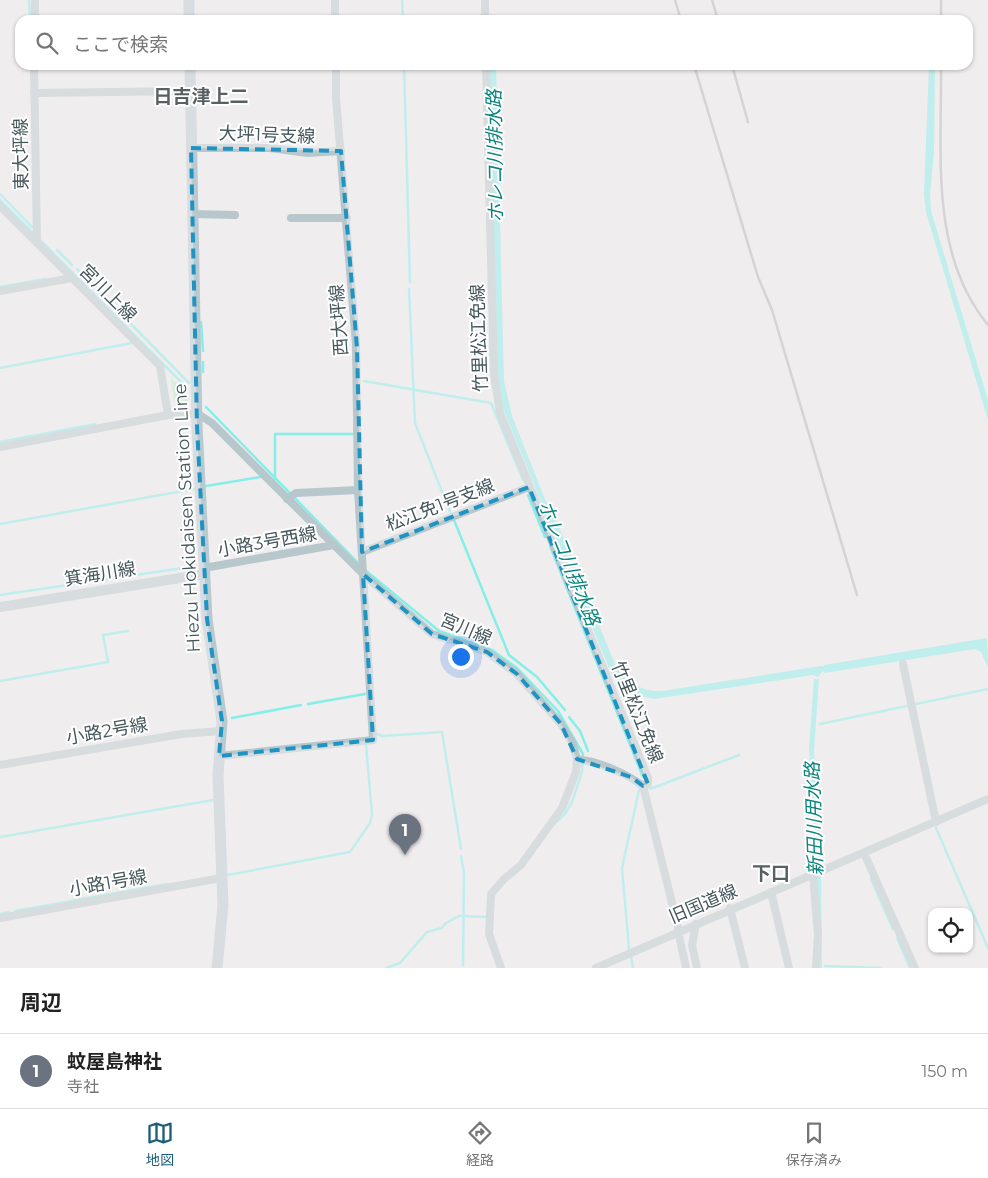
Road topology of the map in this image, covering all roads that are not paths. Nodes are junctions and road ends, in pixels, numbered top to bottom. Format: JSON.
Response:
{"nodes":[{"id":1,"x":35,"y":0,"type":"edge"},
{"id":2,"x":189,"y":0,"type":"edge"},
{"id":3,"x":335,"y":0,"type":"edge"},
{"id":4,"x":485,"y":0,"type":"edge"},
{"id":5,"x":35,"y":15,"type":"edge"},
{"id":6,"x":189,"y":15,"type":"edge"},
{"id":7,"x":335,"y":15,"type":"edge"},
{"id":8,"x":485,"y":15,"type":"edge"},
{"id":9,"x":34,"y":70,"type":"edge"},
{"id":10,"x":190,"y":70,"type":"edge"},
{"id":11,"x":336,"y":70,"type":"edge"},
{"id":12,"x":486,"y":70,"type":"edge"},
{"id":13,"x":190,"y":91,"type":"junction"},
{"id":14,"x":34,"y":93,"type":"junction"},
{"id":15,"x":192,"y":148,"type":"junction"},
{"id":16,"x":341,"y":151,"type":"junction"},
{"id":17,"x":0,"y":206,"type":"edge"},
{"id":18,"x":192,"y":214,"type":"junction"},
{"id":19,"x":235,"y":215,"type":"dead end"},
{"id":20,"x":291,"y":218,"type":"dead end"},
{"id":21,"x":348,"y":218,"type":"junction"},
{"id":22,"x":37,"y":243,"type":"junction"},
{"id":23,"x":72,"y":278,"type":"junction"},
{"id":24,"x":0,"y":291,"type":"edge"},
{"id":25,"x":198,"y":414,"type":"junction"},
{"id":26,"x":168,"y":416,"type":"junction"},
{"id":27,"x":0,"y":446,"type":"edge"},
{"id":28,"x":529,"y":487,"type":"junction"},
{"id":29,"x":358,"y":490,"type":"junction"},
{"id":30,"x":287,"y":499,"type":"junction"},
{"id":31,"x":334,"y":545,"type":"junction"},
{"id":32,"x":362,"y":552,"type":"junction"},
{"id":33,"x":205,"y":571,"type":"junction"},
{"id":34,"x":363,"y":574,"type":"junction"},
{"id":35,"x":0,"y":607,"type":"edge"},
{"id":36,"x":904,"y":664,"type":"dead end"},
{"id":37,"x":220,"y":731,"type":"junction"},
{"id":38,"x":219,"y":756,"type":"junction"},
{"id":39,"x":576,"y":760,"type":"junction"},
{"id":40,"x":0,"y":765,"type":"edge"},
{"id":41,"x":643,"y":786,"type":"junction"},
{"id":42,"x":988,"y":799,"type":"edge"},
{"id":43,"x":936,"y":822,"type":"junction"},
{"id":44,"x":864,"y":852,"type":"junction"},
{"id":45,"x":813,"y":874,"type":"junction"},
{"id":46,"x":222,"y":878,"type":"junction"},
{"id":47,"x":771,"y":892,"type":"junction"},
{"id":48,"x":730,"y":908,"type":"junction"},
{"id":49,"x":0,"y":918,"type":"edge"},
{"id":50,"x":696,"y":924,"type":"junction"},
{"id":51,"x":678,"y":931,"type":"junction"},
{"id":52,"x":217,"y":968,"type":"edge"},
{"id":53,"x":501,"y":968,"type":"edge"},
{"id":54,"x":596,"y":968,"type":"edge"},
{"id":55,"x":686,"y":968,"type":"edge"},
{"id":56,"x":697,"y":968,"type":"edge"},
{"id":57,"x":745,"y":968,"type":"edge"},
{"id":58,"x":790,"y":968,"type":"edge"},
{"id":59,"x":816,"y":968,"type":"edge"},
{"id":60,"x":914,"y":968,"type":"edge"}],
"edges":[{"from":1,"to":5,"type":"street"},
{"from":2,"to":6,"type":"main road"},
{"from":3,"to":7,"type":"street"},
{"from":4,"to":8,"type":"street"},
{"from":9,"to":14,"type":"street","name":"東大坪線"},
{"from":10,"to":13,"type":"main road","name":"Hiezu Hokidaisen Station Line"},
{"from":11,"to":16,"type":"street","name":"西大坪線"},
{"from":12,"to":28,"type":"street","name":"竹里松江免線"},
{"from":13,"to":14,"type":"street"},
{"from":13,"to":15,"type":"main road","name":"Hiezu Hokidaisen Station Line"},
{"from":14,"to":22,"type":"street","name":"東大坪線"},
{"from":15,"to":16,"type":"street","name":"大坪1号支線"},
{"from":15,"to":18,"type":"main road","name":"Hiezu Hokidaisen Station Line"},
{"from":16,"to":21,"type":"street","name":"西大坪線"},
{"from":17,"to":22,"type":"street","name":"宮川上線"},
{"from":18,"to":19,"type":"street"},
{"from":18,"to":25,"type":"main road","name":"Hiezu Hokidaisen Station Line"},
{"from":20,"to":21,"type":"street"},
{"from":21,"to":29,"type":"street","name":"西大坪線"},
{"from":22,"to":23,"type":"street","name":"宮川上線"},
{"from":23,"to":24,"type":"street"},
{"from":23,"to":26,"type":"street","name":"宮川上線"},
{"from":25,"to":26,"type":"street"},
{"from":25,"to":30,"type":"street","name":"宮川線"},
{"from":25,"to":33,"type":"main road","name":"Hiezu Hokidaisen Station Line"},
{"from":26,"to":27,"type":"street"},
{"from":28,"to":32,"type":"street","name":"松江免1号支線"},
{"from":28,"to":41,"type":"street","name":"竹里松江免線"},
{"from":29,"to":30,"type":"street"},
{"from":29,"to":32,"type":"street","name":"西大坪線"},
{"from":30,"to":31,"type":"street","name":"宮川線"},
{"from":31,"to":33,"type":"street","name":"小路3号西線"},
{"from":31,"to":34,"type":"street","name":"宮川線"},
{"from":32,"to":34,"type":"street","name":"西大坪線"},
{"from":33,"to":35,"type":"street","name":"箕海川線"},
{"from":33,"to":37,"type":"main road","name":"Hiezu Hokidaisen Station Line"},
{"from":34,"to":38,"type":"street","name":"西大坪線"},
{"from":34,"to":39,"type":"street","name":"宮川線"},
{"from":36,"to":43,"type":"street"},
{"from":37,"to":38,"type":"main road","name":"Hiezu Hokidaisen Station Line"},
{"from":37,"to":40,"type":"street","name":"小路2号線"},
{"from":38,"to":46,"type":"main road","name":"Hiezu Hokidaisen Station Line"},
{"from":39,"to":41,"type":"street"},
{"from":39,"to":53,"type":"street","name":"宮川線"},
{"from":41,"to":51,"type":"street"},
{"from":42,"to":43,"type":"street","name":"旧国道線"},
{"from":43,"to":44,"type":"street","name":"旧国道線"},
{"from":44,"to":45,"type":"street","name":"旧国道線"},
{"from":44,"to":60,"type":"street"},
{"from":45,"to":47,"type":"street","name":"旧国道線"},
{"from":45,"to":59,"type":"street"},
{"from":46,"to":49,"type":"street","name":"小路1号線"},
{"from":46,"to":52,"type":"main road","name":"Hiezu Hokidaisen Station Line"},
{"from":47,"to":48,"type":"street","name":"旧国道線"},
{"from":47,"to":58,"type":"street"},
{"from":48,"to":50,"type":"street","name":"旧国道線"},
{"from":48,"to":57,"type":"street"},
{"from":50,"to":51,"type":"street","name":"旧国道線"},
{"from":50,"to":56,"type":"street"},
{"from":51,"to":54,"type":"street","name":"旧国道線"},
{"from":51,"to":55,"type":"street"}]}
